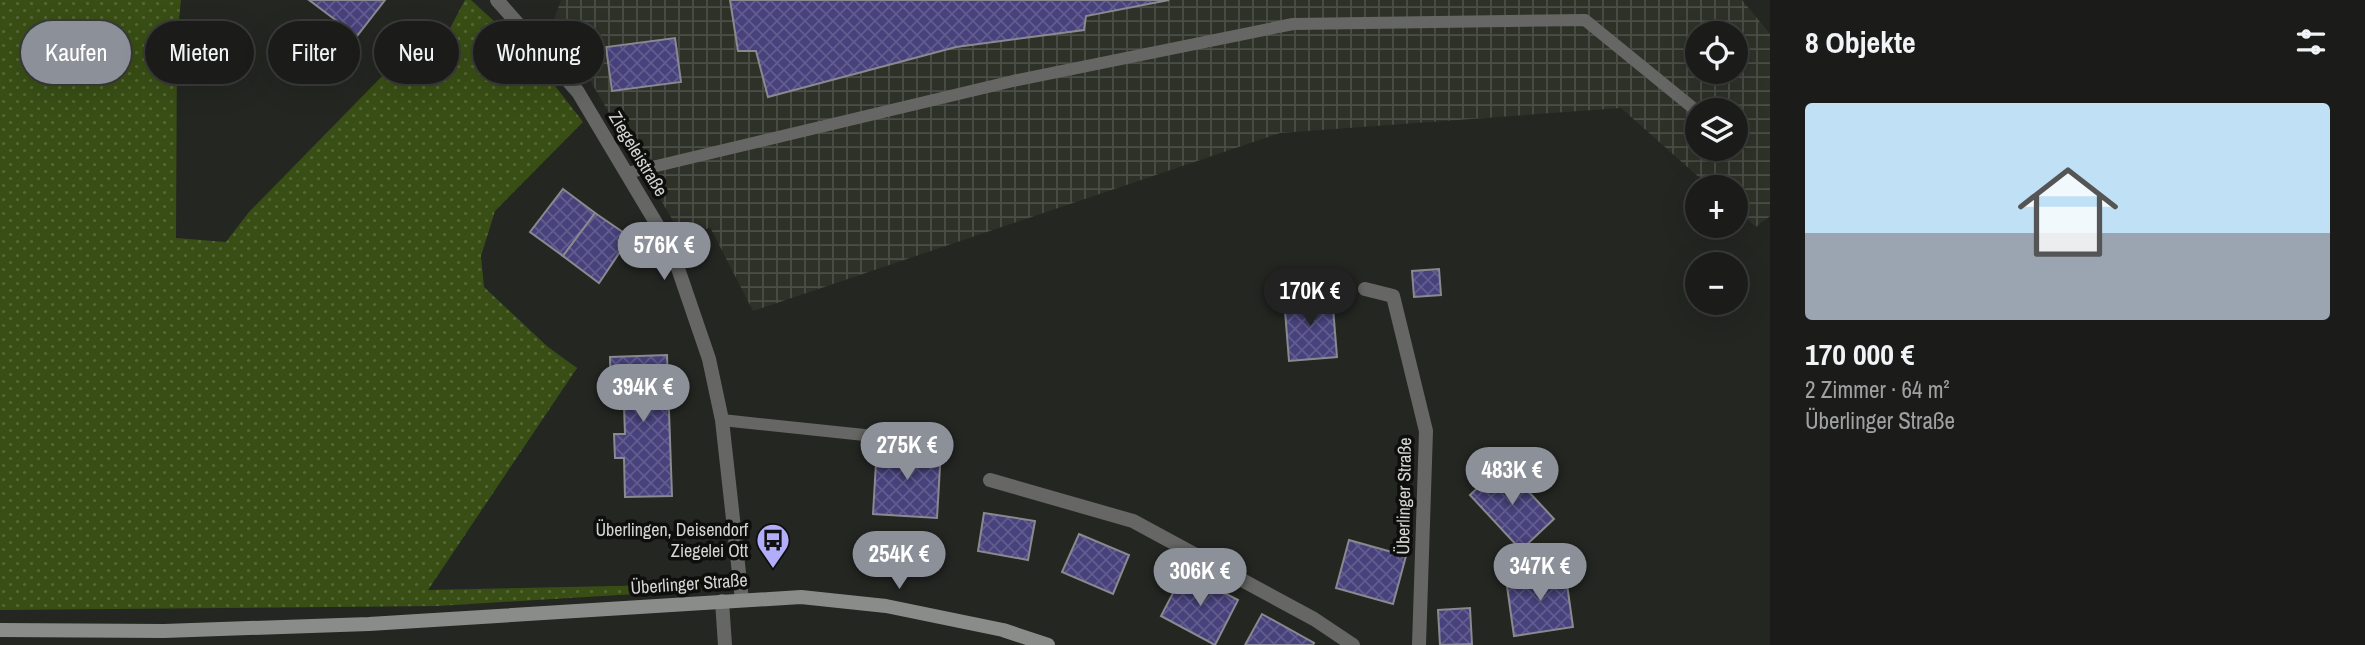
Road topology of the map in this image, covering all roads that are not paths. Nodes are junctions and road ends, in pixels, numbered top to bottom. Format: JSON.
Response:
{"nodes":[{"id":1,"x":497,"y":0,"type":"edge"},
{"id":2,"x":1685,"y":102,"type":"edge"},
{"id":3,"x":627,"y":173,"type":"junction"},
{"id":4,"x":1365,"y":289,"type":"dead end"},
{"id":5,"x":722,"y":420,"type":"junction"},
{"id":6,"x":874,"y":436,"type":"dead end"},
{"id":7,"x":990,"y":480,"type":"dead end"},
{"id":8,"x":742,"y":600,"type":"junction"},
{"id":9,"x":722,"y":601,"type":"junction"},
{"id":10,"x":0,"y":630,"type":"edge"},
{"id":11,"x":725,"y":645,"type":"edge"},
{"id":12,"x":1048,"y":645,"type":"edge"},
{"id":13,"x":1353,"y":645,"type":"edge"},
{"id":14,"x":1419,"y":645,"type":"edge"}],
"edges":[{"from":1,"to":3,"type":"street","name":"Ziegeleistraße"},
{"from":2,"to":3,"type":"lane"},
{"from":3,"to":5,"type":"street","name":"Ziegeleistraße"},
{"from":4,"to":14,"type":"street","name":"Überlinger Straße"},
{"from":5,"to":6,"type":"lane"},
{"from":5,"to":8,"type":"street","name":"Ziegeleistraße"},
{"from":7,"to":13,"type":"street"},
{"from":8,"to":9,"type":"main road","name":"Überlinger Straße"},
{"from":8,"to":12,"type":"main road","name":"Überlinger Straße"},
{"from":9,"to":10,"type":"main road","name":"Überlinger Straße"},
{"from":9,"to":11,"type":"street"}]}
